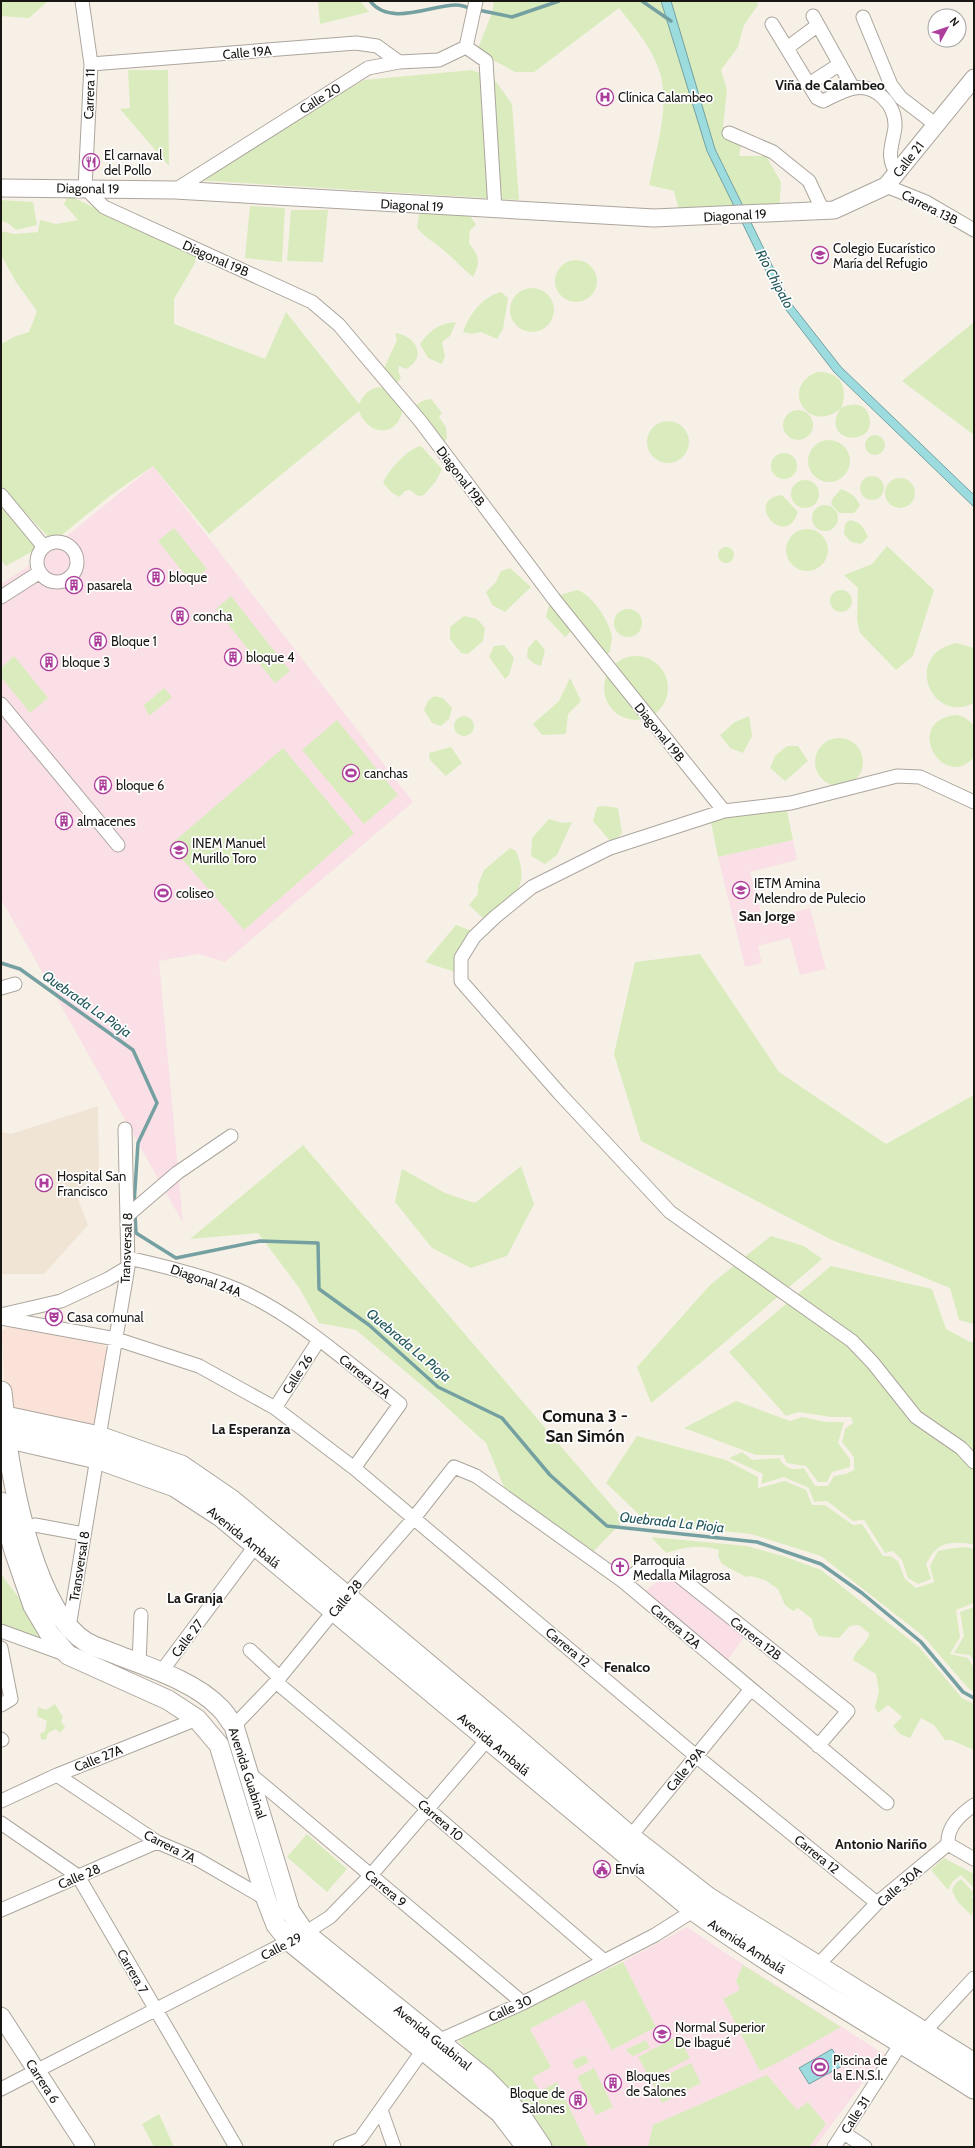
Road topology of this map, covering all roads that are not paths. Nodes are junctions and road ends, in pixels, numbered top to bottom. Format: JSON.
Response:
{"nodes":[{"id":1,"x":82,"y":1,"type":"edge"},
{"id":2,"x":476,"y":1,"type":"edge"},
{"id":3,"x":863,"y":17,"type":"dead end"},
{"id":4,"x":772,"y":24,"type":"dead end"},
{"id":5,"x":466,"y":46,"type":"junction"},
{"id":6,"x":787,"y":48,"type":"junction"},
{"id":7,"x":399,"y":62,"type":"junction"},
{"id":8,"x":91,"y":64,"type":"junction"},
{"id":9,"x":840,"y":64,"type":"junction"},
{"id":10,"x":974,"y":78,"type":"edge"},
{"id":11,"x":809,"y":84,"type":"junction"},
{"id":12,"x":853,"y":88,"type":"junction"},
{"id":13,"x":935,"y":124,"type":"junction"},
{"id":14,"x":729,"y":133,"type":"dead end"},
{"id":15,"x":891,"y":180,"type":"junction"},
{"id":16,"x":1,"y":188,"type":"edge"},
{"id":17,"x":85,"y":188,"type":"junction"},
{"id":18,"x":175,"y":190,"type":"junction"},
{"id":19,"x":495,"y":210,"type":"junction"},
{"id":20,"x":822,"y":211,"type":"junction"},
{"id":21,"x":974,"y":230,"type":"edge"},
{"id":22,"x":3,"y":502,"type":"edge"},
{"id":23,"x":44,"y":547,"type":"junction"},
{"id":24,"x":40,"y":572,"type":"junction"},
{"id":25,"x":1,"y":597,"type":"edge"},
{"id":26,"x":1,"y":704,"type":"edge"},
{"id":27,"x":974,"y":802,"type":"edge"},
{"id":28,"x":724,"y":811,"type":"junction"},
{"id":29,"x":118,"y":845,"type":"dead end"},
{"id":30,"x":15,"y":984,"type":"dead end"},
{"id":31,"x":1,"y":988,"type":"edge"},
{"id":32,"x":125,"y":1129,"type":"dead end"},
{"id":33,"x":231,"y":1136,"type":"dead end"},
{"id":34,"x":128,"y":1215,"type":"junction"},
{"id":35,"x":128,"y":1262,"type":"junction"},
{"id":36,"x":1,"y":1316,"type":"edge"},
{"id":37,"x":116,"y":1339,"type":"junction"},
{"id":38,"x":319,"y":1340,"type":"junction"},
{"id":39,"x":1,"y":1392,"type":"edge"},
{"id":40,"x":275,"y":1408,"type":"junction"},
{"id":41,"x":3,"y":1426,"type":"edge"},
{"id":42,"x":99,"y":1437,"type":"junction"},
{"id":43,"x":97,"y":1458,"type":"junction"},
{"id":44,"x":974,"y":1462,"type":"edge"},
{"id":45,"x":454,"y":1467,"type":"joint"},
{"id":46,"x":354,"y":1468,"type":"junction"},
{"id":47,"x":1,"y":1502,"type":"edge"},
{"id":48,"x":414,"y":1518,"type":"junction"},
{"id":49,"x":35,"y":1525,"type":"dead end"},
{"id":50,"x":84,"y":1534,"type":"junction"},
{"id":51,"x":256,"y":1545,"type":"junction"},
{"id":52,"x":624,"y":1582,"type":"junction"},
{"id":53,"x":340,"y":1604,"type":"junction"},
{"id":54,"x":140,"y":1616,"type":"dead end"},
{"id":55,"x":69,"y":1627,"type":"junction"},
{"id":56,"x":1,"y":1631,"type":"edge"},
{"id":57,"x":1,"y":1648,"type":"edge"},
{"id":58,"x":250,"y":1650,"type":"dead end"},
{"id":59,"x":68,"y":1655,"type":"junction"},
{"id":60,"x":139,"y":1664,"type":"junction"},
{"id":61,"x":161,"y":1672,"type":"junction"},
{"id":62,"x":278,"y":1680,"type":"junction"},
{"id":63,"x":751,"y":1689,"type":"junction"},
{"id":64,"x":6,"y":1702,"type":"edge"},
{"id":65,"x":197,"y":1719,"type":"junction"},
{"id":66,"x":234,"y":1726,"type":"junction"},
{"id":67,"x":494,"y":1732,"type":"junction"},
{"id":68,"x":818,"y":1746,"type":"junction"},
{"id":69,"x":696,"y":1756,"type":"junction"},
{"id":70,"x":249,"y":1773,"type":"junction"},
{"id":71,"x":56,"y":1775,"type":"junction"},
{"id":72,"x":1,"y":1801,"type":"edge"},
{"id":73,"x":887,"y":1803,"type":"dead end"},
{"id":74,"x":974,"y":1805,"type":"edge"},
{"id":75,"x":429,"y":1810,"type":"junction"},
{"id":76,"x":1,"y":1824,"type":"edge"},
{"id":77,"x":157,"y":1842,"type":"junction"},
{"id":78,"x":625,"y":1843,"type":"junction"},
{"id":79,"x":948,"y":1844,"type":"junction"},
{"id":80,"x":974,"y":1859,"type":"edge"},
{"id":81,"x":371,"y":1875,"type":"junction"},
{"id":82,"x":78,"y":1876,"type":"junction"},
{"id":83,"x":266,"y":1899,"type":"junction"},
{"id":84,"x":877,"y":1904,"type":"junction"},
{"id":85,"x":701,"y":1905,"type":"junction"},
{"id":86,"x":1,"y":1910,"type":"edge"},
{"id":87,"x":297,"y":1937,"type":"junction"},
{"id":88,"x":603,"y":1960,"type":"junction"},
{"id":89,"x":817,"y":1966,"type":"junction"},
{"id":90,"x":974,"y":1978,"type":"edge"},
{"id":91,"x":523,"y":2003,"type":"junction"},
{"id":92,"x":156,"y":2010,"type":"junction"},
{"id":93,"x":1,"y":2016,"type":"edge"},
{"id":94,"x":924,"y":2032,"type":"junction"},
{"id":95,"x":902,"y":2042,"type":"junction"},
{"id":96,"x":430,"y":2045,"type":"junction"},
{"id":97,"x":974,"y":2064,"type":"edge"},
{"id":98,"x":37,"y":2071,"type":"junction"},
{"id":99,"x":974,"y":2088,"type":"edge"},
{"id":100,"x":1,"y":2089,"type":"edge"},
{"id":101,"x":381,"y":2110,"type":"junction"},
{"id":102,"x":844,"y":2133,"type":"junction"},
{"id":103,"x":86,"y":2147,"type":"edge"},
{"id":104,"x":236,"y":2147,"type":"edge"},
{"id":105,"x":340,"y":2147,"type":"edge"},
{"id":106,"x":394,"y":2147,"type":"edge"},
{"id":107,"x":526,"y":2147,"type":"edge"},
{"id":108,"x":542,"y":2147,"type":"edge"},
{"id":109,"x":834,"y":2147,"type":"edge"},
{"id":110,"x":865,"y":2147,"type":"edge"}],
"edges":[{"from":1,"to":8,"type":"street","name":"Carrera 11"},
{"from":2,"to":5,"type":"street"},
{"from":3,"to":13,"type":"street"},
{"from":4,"to":6,"type":"street"},
{"from":5,"to":7,"type":"street","name":"Calle 20"},
{"from":5,"to":19,"type":"street"},
{"from":6,"to":9,"type":"street"},
{"from":6,"to":11,"type":"street"},
{"from":7,"to":8,"type":"street","name":"Calle 19A"},
{"from":7,"to":18,"type":"street","name":"Calle 20"},
{"from":8,"to":17,"type":"street","name":"Carrera 11"},
{"from":9,"to":11,"type":"street"},
{"from":9,"to":12,"type":"street"},
{"from":10,"to":13,"type":"street","name":"Calle 21"},
{"from":11,"to":12,"type":"street"},
{"from":12,"to":15,"type":"street","name":"Carrera 13B"},
{"from":13,"to":15,"type":"street","name":"Calle 21"},
{"from":14,"to":20,"type":"street"},
{"from":15,"to":20,"type":"street","name":"Calle 21"},
{"from":15,"to":21,"type":"street","name":"Carrera 13B"},
{"from":16,"to":17,"type":"street","name":"Diagonal 19"},
{"from":17,"to":18,"type":"street","name":"Diagonal 19"},
{"from":17,"to":28,"type":"street","name":"Diagonal 19B"},
{"from":18,"to":19,"type":"street","name":"Diagonal 19"},
{"from":19,"to":20,"type":"street","name":"Diagonal 19"},
{"from":22,"to":23,"type":"street"},
{"from":23,"to":24,"type":"street"},
{"from":23,"to":24,"type":"street"},
{"from":24,"to":25,"type":"street"},
{"from":26,"to":29,"type":"street"},
{"from":27,"to":28,"type":"street"},
{"from":28,"to":44,"type":"street"},
{"from":30,"to":31,"type":"street"},
{"from":32,"to":34,"type":"street","name":"Transversal 8"},
{"from":33,"to":34,"type":"street"},
{"from":34,"to":35,"type":"street","name":"Transversal 8"},
{"from":35,"to":36,"type":"street"},
{"from":35,"to":37,"type":"street","name":"Transversal 8"},
{"from":35,"to":38,"type":"street","name":"Diagonal 24A"},
{"from":36,"to":37,"type":"street","name":"Carrera 12"},
{"from":37,"to":40,"type":"street","name":"Carrera 12"},
{"from":37,"to":42,"type":"street","name":"Transversal 8"},
{"from":38,"to":40,"type":"street","name":"Calle 26"},
{"from":38,"to":46,"type":"street","name":"Carrera 12A"},
{"from":39,"to":41,"type":"main road","name":"Avenida Guabinal"},
{"from":40,"to":46,"type":"street","name":"Carrera 12"},
{"from":41,"to":42,"type":"main road","name":"Avenida Ambalá"},
{"from":41,"to":43,"type":"main road","name":"Avenida Ambalá"},
{"from":41,"to":55,"type":"main road","name":"Avenida Guabinal"},
{"from":42,"to":53,"type":"main road","name":"Avenida Ambalá"},
{"from":43,"to":50,"type":"street","name":"Transversal 8"},
{"from":43,"to":51,"type":"main road","name":"Avenida Ambalá"},
{"from":45,"to":48,"type":"street","name":"Calle 28"},
{"from":45,"to":52,"type":"street","name":"Carrera 12A"},
{"from":46,"to":48,"type":"street","name":"Carrera 12"},
{"from":47,"to":59,"type":"main road","name":"Avenida Guabinal"},
{"from":48,"to":53,"type":"street","name":"Calle 28"},
{"from":48,"to":69,"type":"street","name":"Carrera 12"},
{"from":49,"to":50,"type":"street"},
{"from":50,"to":55,"type":"street","name":"Transversal 8"},
{"from":51,"to":53,"type":"main road","name":"Avenida Ambalá"},
{"from":51,"to":61,"type":"street","name":"Calle 27"},
{"from":52,"to":63,"type":"street","name":"Carrera 12A"},
{"from":52,"to":68,"type":"street","name":"Carrera 12B"},
{"from":53,"to":62,"type":"street","name":"Calle 28"},
{"from":53,"to":67,"type":"main road","name":"Avenida Ambalá"},
{"from":54,"to":60,"type":"street"},
{"from":55,"to":60,"type":"main road","name":"Avenida Guabinal"},
{"from":56,"to":59,"type":"street"},
{"from":57,"to":64,"type":"street"},
{"from":58,"to":62,"type":"street","name":"Carrera 10"},
{"from":59,"to":65,"type":"main road","name":"Avenida Guabinal"},
{"from":60,"to":61,"type":"main road","name":"Avenida Guabinal"},
{"from":61,"to":66,"type":"main road","name":"Avenida Guabinal"},
{"from":62,"to":66,"type":"street","name":"Calle 28"},
{"from":62,"to":75,"type":"street","name":"Carrera 10"},
{"from":63,"to":68,"type":"street","name":"Carrera 12A"},
{"from":63,"to":69,"type":"street","name":"Calle 29A"},
{"from":65,"to":71,"type":"street","name":"Calle 27A"},
{"from":65,"to":83,"type":"main road","name":"Avenida Guabinal"},
{"from":66,"to":70,"type":"main road","name":"Avenida Guabinal"},
{"from":67,"to":75,"type":"street","name":"Calle 29"},
{"from":67,"to":78,"type":"main road","name":"Avenida Ambalá"},
{"from":68,"to":73,"type":"street","name":"Carrera 12A"},
{"from":69,"to":78,"type":"street","name":"Calle 29A"},
{"from":69,"to":84,"type":"street","name":"Carrera 12"},
{"from":70,"to":81,"type":"street","name":"Carrera 9"},
{"from":70,"to":87,"type":"main road","name":"Avenida Guabinal"},
{"from":71,"to":72,"type":"street","name":"Calle 27A"},
{"from":71,"to":77,"type":"street","name":"Carrera 7A"},
{"from":74,"to":79,"type":"street"},
{"from":75,"to":81,"type":"street","name":"Calle 29"},
{"from":75,"to":88,"type":"street","name":"Carrera 10"},
{"from":76,"to":82,"type":"street","name":"Carrera 7"},
{"from":77,"to":82,"type":"street","name":"Calle 28"},
{"from":77,"to":83,"type":"street","name":"Carrera 7A"},
{"from":78,"to":85,"type":"main road","name":"Avenida Ambalá"},
{"from":79,"to":80,"type":"street"},
{"from":79,"to":84,"type":"street","name":"Calle 30A"},
{"from":81,"to":87,"type":"street","name":"Calle 29"},
{"from":81,"to":91,"type":"street","name":"Carrera 9"},
{"from":82,"to":86,"type":"street","name":"Calle 28"},
{"from":82,"to":92,"type":"street","name":"Carrera 7"},
{"from":83,"to":87,"type":"main road","name":"Avenida Guabinal"},
{"from":84,"to":89,"type":"street","name":"Calle 30A"},
{"from":85,"to":88,"type":"street","name":"Calle 30"},
{"from":85,"to":89,"type":"main road","name":"Avenida Ambalá"},
{"from":85,"to":95,"type":"main road","name":"Avenida Ambalá"},
{"from":87,"to":92,"type":"street","name":"Calle 29"},
{"from":87,"to":96,"type":"main road","name":"Avenida Guabinal"},
{"from":88,"to":91,"type":"street","name":"Calle 30"},
{"from":89,"to":94,"type":"main road","name":"Avenida Ambalá"},
{"from":90,"to":94,"type":"street"},
{"from":91,"to":96,"type":"street","name":"Calle 30"},
{"from":92,"to":98,"type":"street","name":"Calle 29"},
{"from":92,"to":104,"type":"street","name":"Carrera 7"},
{"from":93,"to":98,"type":"street","name":"Carrera 6"},
{"from":94,"to":97,"type":"main road","name":"Avenida Ambalá"},
{"from":95,"to":99,"type":"main road","name":"Avenida Ambalá"},
{"from":95,"to":102,"type":"street","name":"Calle 31"},
{"from":96,"to":101,"type":"street"},
{"from":96,"to":107,"type":"main road","name":"Avenida Guabinal"},
{"from":96,"to":108,"type":"main road","name":"Avenida Guabinal"},
{"from":98,"to":100,"type":"street","name":"Calle 29"},
{"from":98,"to":103,"type":"street","name":"Carrera 6"},
{"from":101,"to":105,"type":"street"},
{"from":101,"to":106,"type":"street"},
{"from":102,"to":109,"type":"street","name":"Calle 31"},
{"from":102,"to":110,"type":"street"}]}
